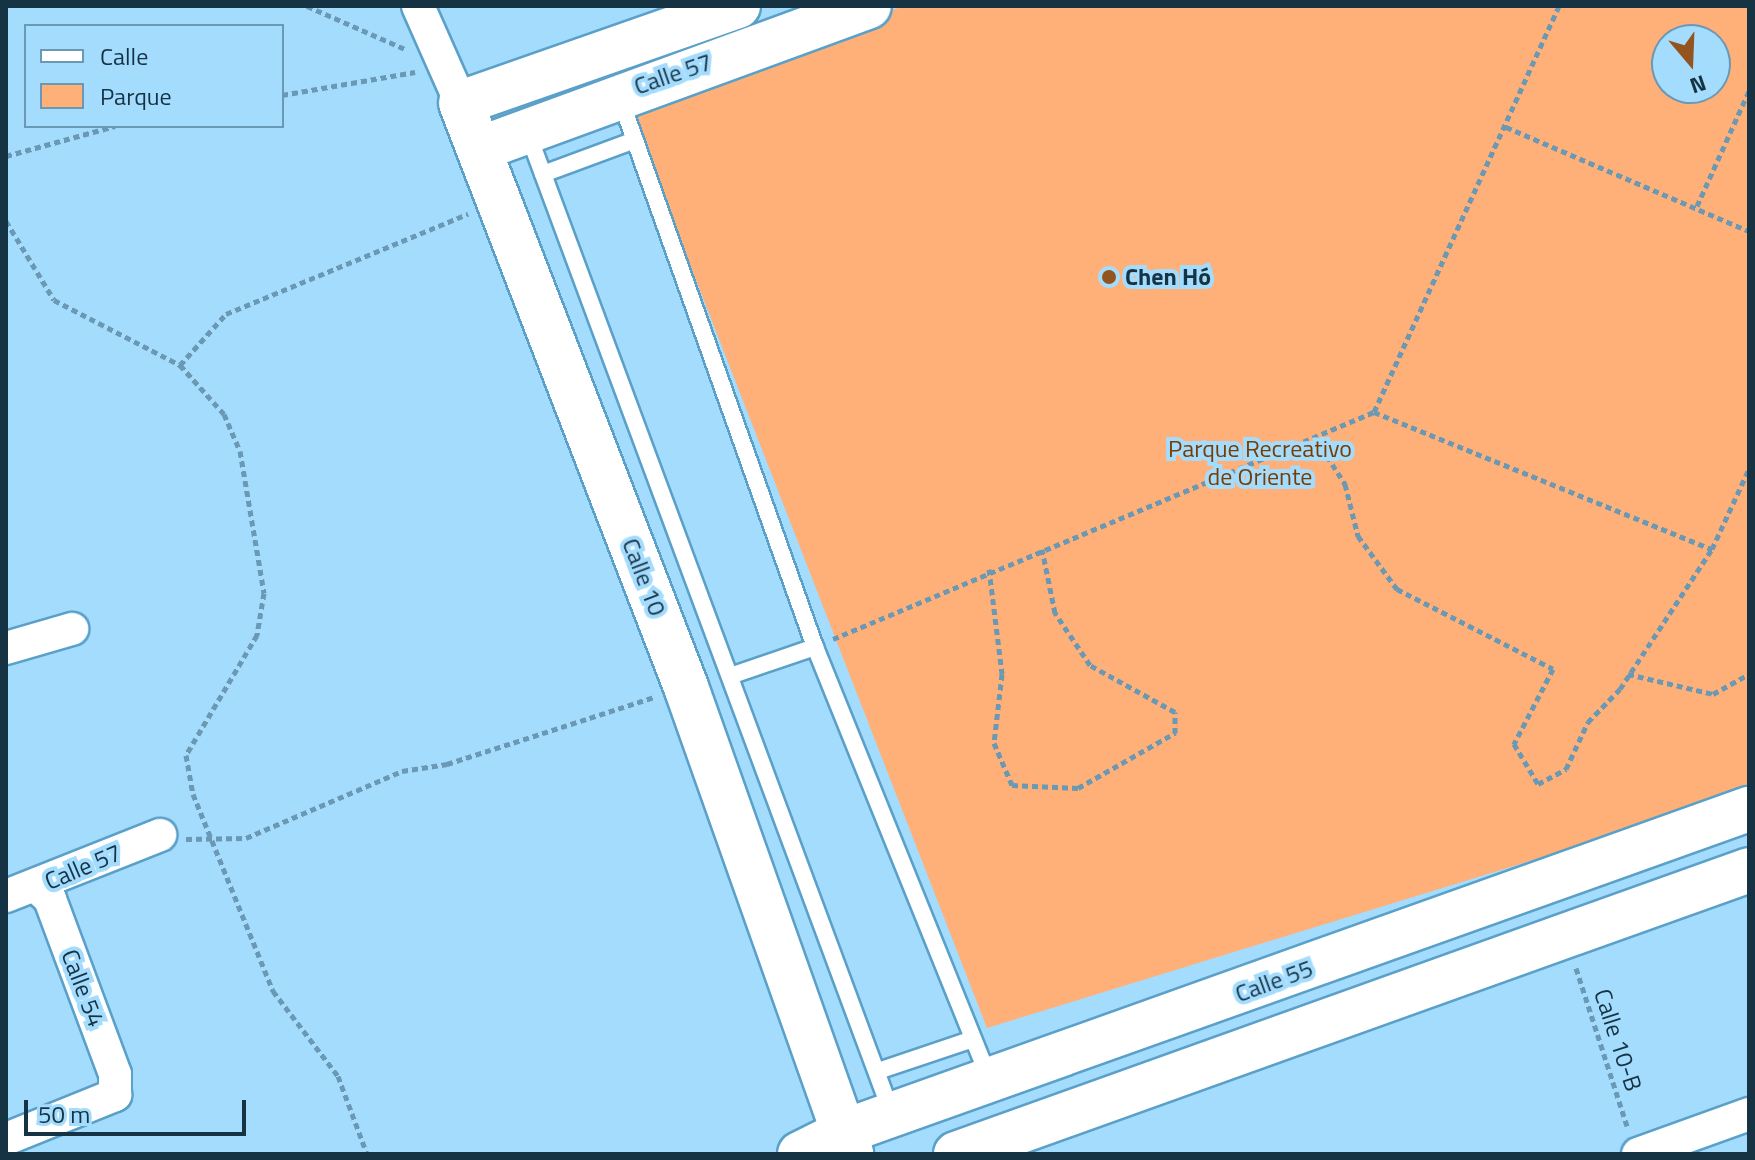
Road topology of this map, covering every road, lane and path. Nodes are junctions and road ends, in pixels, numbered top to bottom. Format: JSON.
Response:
{"nodes":[{"id":1,"x":307,"y":6,"type":"edge"},
{"id":2,"x":418,"y":6,"type":"edge"},
{"id":3,"x":738,"y":6,"type":"edge"},
{"id":4,"x":869,"y":6,"type":"edge"},
{"id":5,"x":1559,"y":6,"type":"edge"},
{"id":6,"x":453,"y":85,"type":"junction"},
{"id":7,"x":1749,"y":91,"type":"edge"},
{"id":8,"x":618,"y":93,"type":"junction"},
{"id":9,"x":284,"y":95,"type":"edge"},
{"id":10,"x":1506,"y":127,"type":"junction"},
{"id":11,"x":108,"y":128,"type":"edge"},
{"id":12,"x":525,"y":128,"type":"junction"},
{"id":13,"x":635,"y":140,"type":"junction"},
{"id":14,"x":479,"y":149,"type":"junction"},
{"id":15,"x":6,"y":156,"type":"edge"},
{"id":16,"x":543,"y":174,"type":"junction"},
{"id":17,"x":499,"y":201,"type":"junction"},
{"id":18,"x":1697,"y":206,"type":"junction"},
{"id":19,"x":6,"y":221,"type":"edge"},
{"id":20,"x":1749,"y":231,"type":"edge"},
{"id":21,"x":180,"y":365,"type":"junction"},
{"id":22,"x":1374,"y":412,"type":"junction"},
{"id":23,"x":1316,"y":439,"type":"junction"},
{"id":24,"x":1749,"y":469,"type":"edge"},
{"id":25,"x":1747,"y":478,"type":"edge"},
{"id":26,"x":1042,"y":549,"type":"junction"},
{"id":27,"x":1712,"y":549,"type":"junction"},
{"id":28,"x":989,"y":569,"type":"junction"},
{"id":29,"x":72,"y":629,"type":"dead end"},
{"id":30,"x":815,"y":647,"type":"junction"},
{"id":31,"x":6,"y":648,"type":"edge"},
{"id":32,"x":1628,"y":674,"type":"junction"},
{"id":33,"x":1749,"y":674,"type":"edge"},
{"id":34,"x":733,"y":675,"type":"junction"},
{"id":35,"x":686,"y":687,"type":"junction"},
{"id":36,"x":1749,"y":809,"type":"edge"},
{"id":37,"x":160,"y":835,"type":"joint"},
{"id":38,"x":212,"y":843,"type":"junction"},
{"id":39,"x":1749,"y":870,"type":"edge"},
{"id":40,"x":37,"y":887,"type":"junction"},
{"id":41,"x":6,"y":896,"type":"edge"},
{"id":42,"x":1566,"y":937,"type":"junction"},
{"id":43,"x":973,"y":1039,"type":"junction"},
{"id":44,"x":878,"y":1071,"type":"junction"},
{"id":45,"x":992,"y":1083,"type":"junction"},
{"id":46,"x":1749,"y":1114,"type":"edge"},
{"id":47,"x":893,"y":1116,"type":"junction"},
{"id":48,"x":6,"y":1139,"type":"edge"},
{"id":49,"x":849,"y":1142,"type":"edge"},
{"id":50,"x":1635,"y":1147,"type":"edge"},
{"id":51,"x":367,"y":1154,"type":"edge"},
{"id":52,"x":800,"y":1154,"type":"edge"},
{"id":53,"x":956,"y":1154,"type":"edge"}],
"edges":[{"from":1,"to":6,"type":"path"},
{"from":2,"to":6,"type":"street","name":"Calle 10"},
{"from":3,"to":6,"type":"street","name":"Calle 57"},
{"from":4,"to":8,"type":"street","name":"Calle 57"},
{"from":5,"to":10,"type":"path"},
{"from":6,"to":9,"type":"path"},
{"from":6,"to":14,"type":"street","name":"Calle 10"},
{"from":7,"to":18,"type":"path"},
{"from":8,"to":12,"type":"street","name":"Calle 57"},
{"from":8,"to":13,"type":"lane"},
{"from":10,"to":18,"type":"path"},
{"from":10,"to":22,"type":"path"},
{"from":11,"to":15,"type":"path"},
{"from":12,"to":14,"type":"street","name":"Calle 57"},
{"from":12,"to":16,"type":"lane"},
{"from":13,"to":16,"type":"lane"},
{"from":13,"to":30,"type":"lane"},
{"from":14,"to":17,"type":"street","name":"Calle 10"},
{"from":16,"to":34,"type":"lane"},
{"from":17,"to":21,"type":"path"},
{"from":17,"to":35,"type":"street","name":"Calle 10"},
{"from":18,"to":20,"type":"path"},
{"from":19,"to":21,"type":"path"},
{"from":21,"to":38,"type":"path"},
{"from":22,"to":23,"type":"path"},
{"from":22,"to":27,"type":"path"},
{"from":23,"to":26,"type":"path"},
{"from":23,"to":32,"type":"path"},
{"from":24,"to":25,"type":"path"},
{"from":25,"to":27,"type":"path"},
{"from":26,"to":28,"type":"path"},
{"from":26,"to":28,"type":"path"},
{"from":27,"to":32,"type":"path"},
{"from":28,"to":30,"type":"path"},
{"from":29,"to":31,"type":"street"},
{"from":30,"to":34,"type":"lane"},
{"from":30,"to":43,"type":"lane"},
{"from":32,"to":33,"type":"path"},
{"from":34,"to":44,"type":"lane"},
{"from":35,"to":38,"type":"path"},
{"from":35,"to":49,"type":"street","name":"Calle 10"},
{"from":36,"to":45,"type":"street","name":"Calle 55"},
{"from":37,"to":38,"type":"path"},
{"from":37,"to":40,"type":"street","name":"Calle 57"},
{"from":38,"to":51,"type":"path"},
{"from":39,"to":42,"type":"street"},
{"from":40,"to":41,"type":"street","name":"Calle 57"},
{"from":40,"to":48,"type":"street","name":"Calle 54"},
{"from":42,"to":50,"type":"path","name":"Calle 10-B"},
{"from":42,"to":53,"type":"street"},
{"from":43,"to":44,"type":"lane"},
{"from":43,"to":45,"type":"lane"},
{"from":44,"to":47,"type":"lane"},
{"from":45,"to":47,"type":"street","name":"Calle 55"},
{"from":46,"to":50,"type":"street"},
{"from":47,"to":49,"type":"street","name":"Calle 55"},
{"from":49,"to":52,"type":"street","name":"Calle 55"}]}
